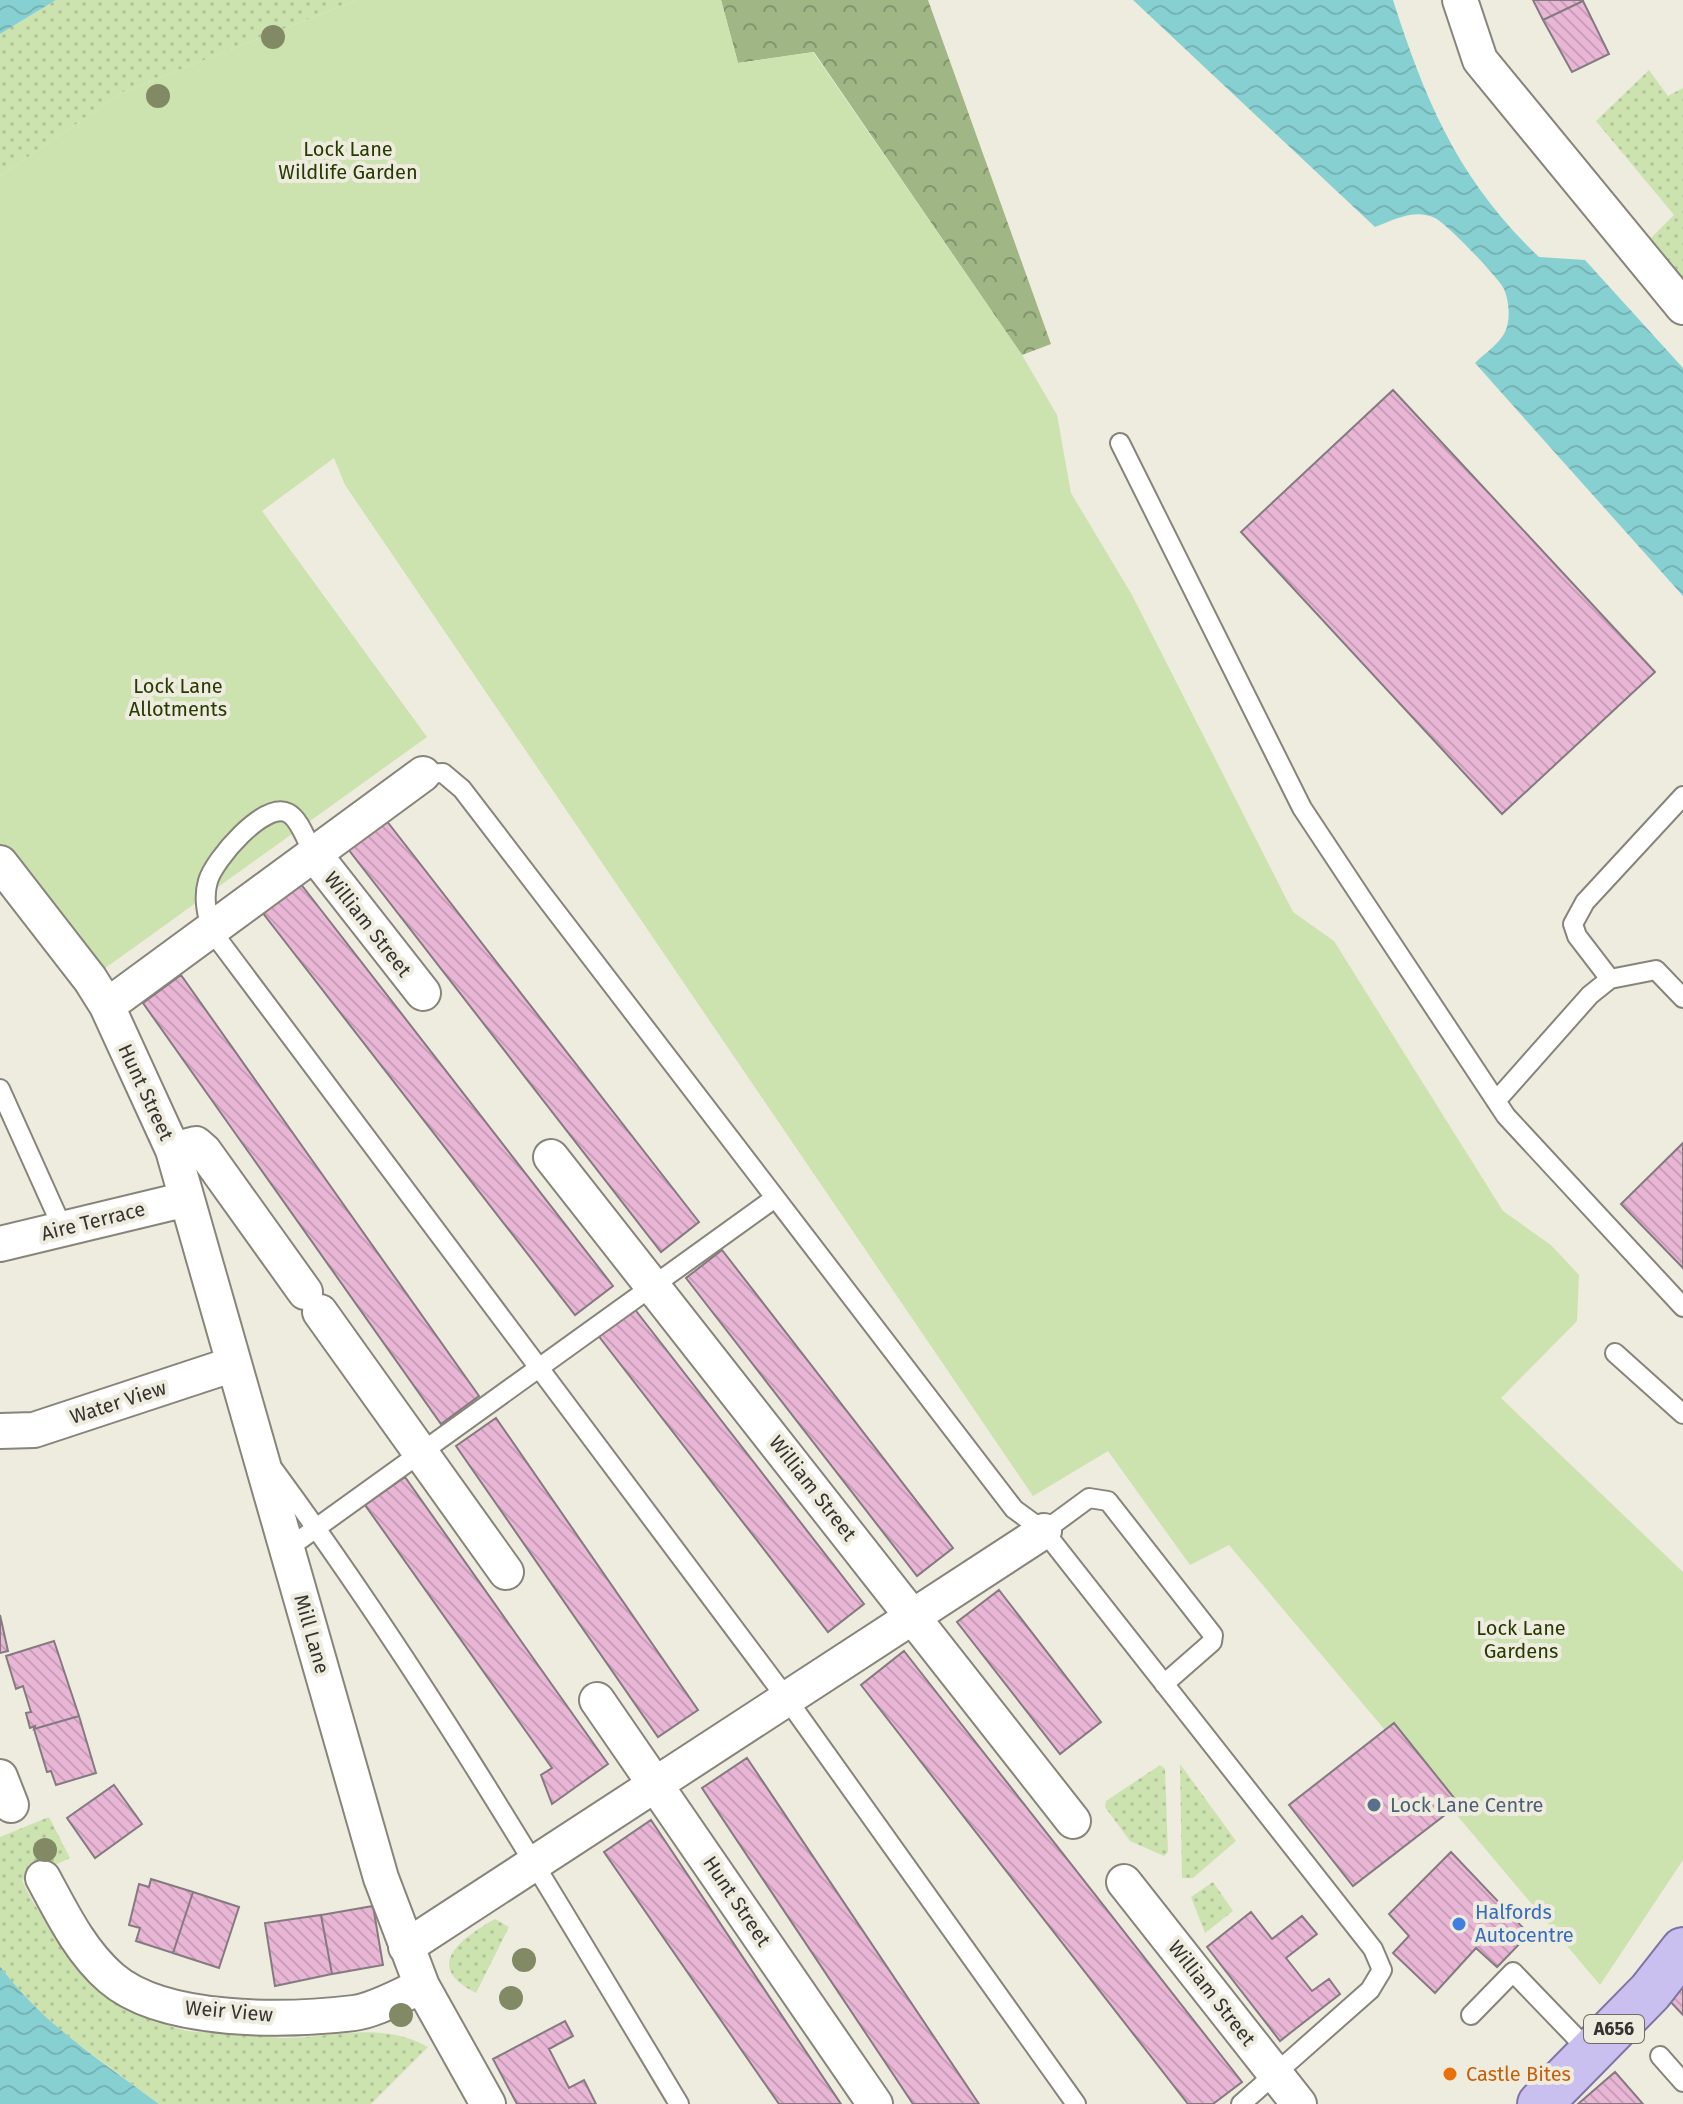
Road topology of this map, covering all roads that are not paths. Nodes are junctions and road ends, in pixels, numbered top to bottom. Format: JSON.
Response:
{"nodes":[{"id":1,"x":1460,"y":0,"type":"edge"},
{"id":2,"x":1683,"y":307,"type":"edge"},
{"id":3,"x":1120,"y":443,"type":"dead end"},
{"id":4,"x":423,"y":774,"type":"joint"},
{"id":5,"x":1683,"y":796,"type":"edge"},
{"id":6,"x":314,"y":854,"type":"junction"},
{"id":7,"x":0,"y":863,"type":"edge"},
{"id":8,"x":211,"y":930,"type":"junction"},
{"id":9,"x":1610,"y":979,"type":"junction"},
{"id":10,"x":423,"y":993,"type":"dead end"},
{"id":11,"x":1683,"y":998,"type":"edge"},
{"id":12,"x":107,"y":1006,"type":"junction"},
{"id":13,"x":0,"y":1089,"type":"edge"},
{"id":14,"x":1496,"y":1101,"type":"junction"},
{"id":15,"x":173,"y":1150,"type":"junction"},
{"id":16,"x":551,"y":1157,"type":"dead end"},
{"id":17,"x":775,"y":1198,"type":"junction"},
{"id":18,"x":187,"y":1199,"type":"junction"},
{"id":19,"x":63,"y":1229,"type":"junction"},
{"id":20,"x":0,"y":1244,"type":"edge"},
{"id":21,"x":653,"y":1286,"type":"junction"},
{"id":22,"x":1683,"y":1307,"type":"edge"},
{"id":23,"x":1615,"y":1353,"type":"dead end"},
{"id":24,"x":234,"y":1364,"type":"junction"},
{"id":25,"x":540,"y":1368,"type":"junction"},
{"id":26,"x":1683,"y":1414,"type":"edge"},
{"id":27,"x":0,"y":1431,"type":"edge"},
{"id":28,"x":258,"y":1448,"type":"junction"},
{"id":29,"x":421,"y":1454,"type":"junction"},
{"id":30,"x":318,"y":1529,"type":"junction"},
{"id":31,"x":1044,"y":1531,"type":"junction"},
{"id":32,"x":287,"y":1549,"type":"junction"},
{"id":33,"x":506,"y":1572,"type":"dead end"},
{"id":34,"x":914,"y":1617,"type":"junction"},
{"id":35,"x":1164,"y":1684,"type":"junction"},
{"id":36,"x":787,"y":1699,"type":"junction"},
{"id":37,"x":597,"y":1700,"type":"dead end"},
{"id":38,"x":658,"y":1783,"type":"junction"},
{"id":39,"x":1073,"y":1821,"type":"dead end"},
{"id":40,"x":535,"y":1863,"type":"junction"},
{"id":41,"x":43,"y":1878,"type":"dead end"},
{"id":42,"x":1124,"y":1882,"type":"dead end"},
{"id":43,"x":406,"y":1947,"type":"junction"},
{"id":44,"x":1683,"y":1950,"type":"edge"},
{"id":45,"x":422,"y":1986,"type":"junction"},
{"id":46,"x":1471,"y":2015,"type":"dead end"},
{"id":47,"x":1591,"y":2053,"type":"junction"},
{"id":48,"x":1660,"y":2056,"type":"dead end"},
{"id":49,"x":1274,"y":2073,"type":"junction"},
{"id":50,"x":1683,"y":2082,"type":"edge"},
{"id":51,"x":488,"y":2104,"type":"edge"},
{"id":52,"x":679,"y":2104,"type":"edge"},
{"id":53,"x":875,"y":2104,"type":"edge"},
{"id":54,"x":1076,"y":2104,"type":"edge"},
{"id":55,"x":1241,"y":2104,"type":"edge"},
{"id":56,"x":1299,"y":2104,"type":"edge"},
{"id":57,"x":1540,"y":2104,"type":"edge"}],
"edges":[{"from":1,"to":2,"type":"street"},
{"from":3,"to":14,"type":"lane"},
{"from":4,"to":6,"type":"street"},
{"from":4,"to":17,"type":"lane"},
{"from":5,"to":9,"type":"lane"},
{"from":6,"to":8,"type":"street"},
{"from":6,"to":8,"type":"lane"},
{"from":6,"to":10,"type":"street","name":"William Street"},
{"from":7,"to":12,"type":"street","name":"Hunt Street"},
{"from":8,"to":12,"type":"street"},
{"from":8,"to":25,"type":"lane"},
{"from":9,"to":11,"type":"lane"},
{"from":9,"to":14,"type":"lane"},
{"from":12,"to":15,"type":"street","name":"Hunt Street"},
{"from":13,"to":19,"type":"lane"},
{"from":14,"to":22,"type":"lane"},
{"from":15,"to":18,"type":"street","name":"Mill Lane"},
{"from":15,"to":29,"type":"street","name":"Hunt Street"},
{"from":16,"to":21,"type":"street","name":"William Street"},
{"from":17,"to":21,"type":"lane"},
{"from":17,"to":31,"type":"lane"},
{"from":18,"to":19,"type":"street","name":"Aire Terrace"},
{"from":18,"to":24,"type":"street","name":"Mill Lane"},
{"from":19,"to":20,"type":"street","name":"Aire Terrace"},
{"from":21,"to":25,"type":"lane"},
{"from":21,"to":34,"type":"street","name":"William Street"},
{"from":23,"to":26,"type":"lane"},
{"from":24,"to":27,"type":"street","name":"Water View"},
{"from":24,"to":28,"type":"street","name":"Mill Lane"},
{"from":25,"to":29,"type":"lane"},
{"from":25,"to":36,"type":"lane"},
{"from":28,"to":30,"type":"lane"},
{"from":28,"to":32,"type":"street","name":"Mill Lane"},
{"from":29,"to":30,"type":"lane"},
{"from":29,"to":33,"type":"street","name":"Hunt Street"},
{"from":30,"to":32,"type":"lane"},
{"from":30,"to":40,"type":"lane"},
{"from":31,"to":34,"type":"street"},
{"from":31,"to":35,"type":"lane"},
{"from":31,"to":35,"type":"lane"},
{"from":32,"to":43,"type":"street","name":"Mill Lane"},
{"from":34,"to":36,"type":"street"},
{"from":34,"to":39,"type":"street","name":"William Street"},
{"from":35,"to":49,"type":"lane"},
{"from":36,"to":38,"type":"street"},
{"from":36,"to":54,"type":"lane"},
{"from":37,"to":38,"type":"street","name":"Hunt Street"},
{"from":38,"to":40,"type":"street"},
{"from":38,"to":53,"type":"street","name":"Hunt Street"},
{"from":40,"to":43,"type":"street"},
{"from":40,"to":52,"type":"lane"},
{"from":41,"to":45,"type":"street","name":"Weir View"},
{"from":42,"to":49,"type":"street","name":"William Street"},
{"from":43,"to":45,"type":"street","name":"Mill Lane"},
{"from":44,"to":47,"type":"main road","number":"A656"},
{"from":45,"to":51,"type":"street","name":"Mill Lane"},
{"from":46,"to":47,"type":"lane"},
{"from":47,"to":57,"type":"main road","number":"A656"},
{"from":48,"to":50,"type":"lane"},
{"from":49,"to":55,"type":"lane"},
{"from":49,"to":56,"type":"street","name":"William Street"}]}
